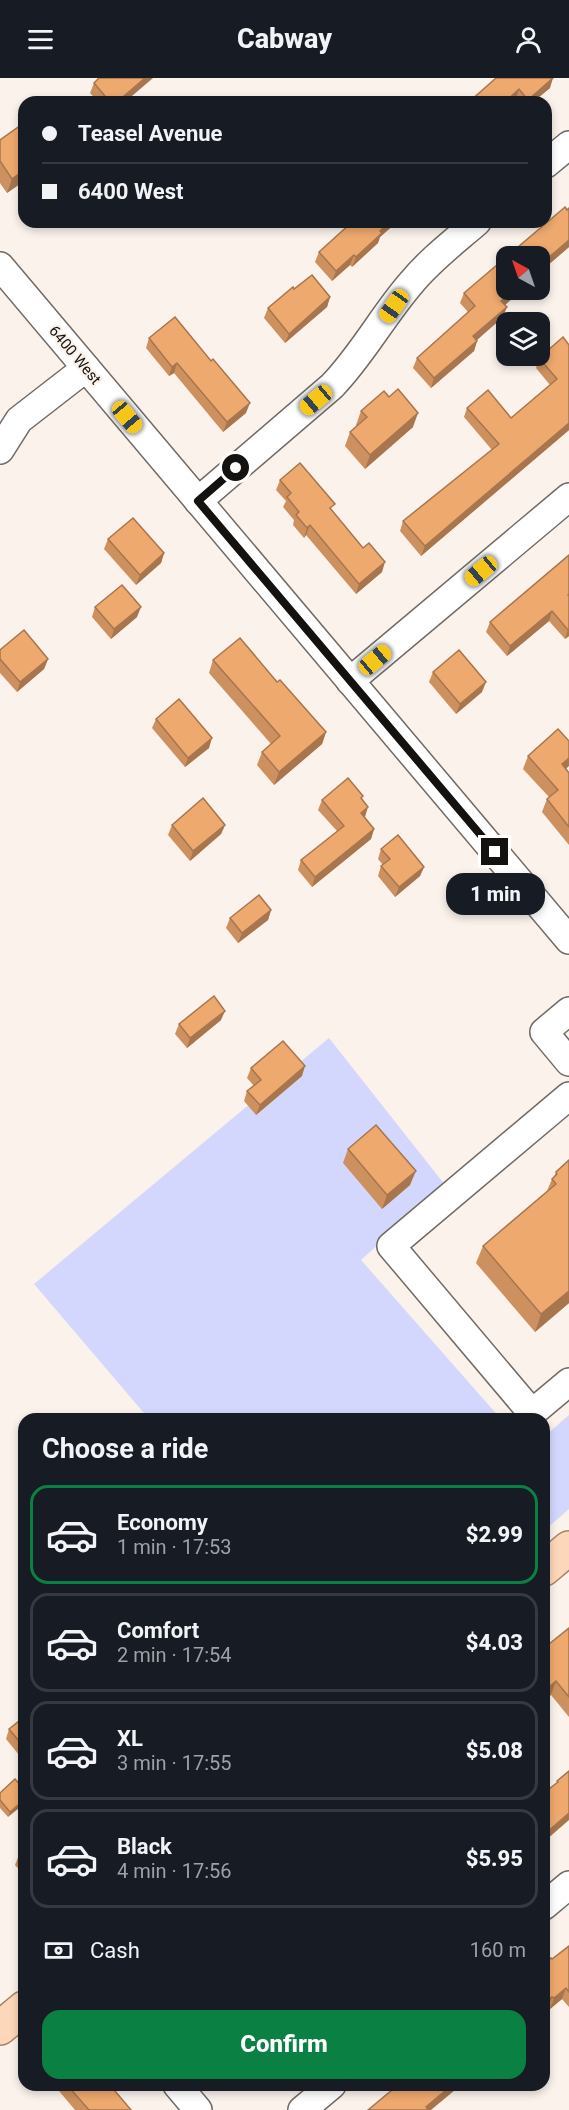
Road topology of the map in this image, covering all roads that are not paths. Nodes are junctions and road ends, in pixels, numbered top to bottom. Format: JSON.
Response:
{"nodes":[{"id":1,"x":569,"y":145,"type":"edge"},
{"id":2,"x":552,"y":159,"type":"edge"},
{"id":3,"x":470,"y":228,"type":"edge"},
{"id":4,"x":0,"y":266,"type":"edge"},
{"id":5,"x":86,"y":368,"type":"junction"},
{"id":6,"x":0,"y":450,"type":"edge"},
{"id":7,"x":569,"y":497,"type":"edge"},
{"id":8,"x":198,"y":501,"type":"junction"},
{"id":9,"x":350,"y":681,"type":"junction"},
{"id":10,"x":569,"y":940,"type":"edge"},
{"id":11,"x":569,"y":1011,"type":"edge"},
{"id":12,"x":569,"y":1062,"type":"edge"},
{"id":13,"x":569,"y":1096,"type":"edge"},
{"id":14,"x":569,"y":1382,"type":"edge"},
{"id":15,"x":569,"y":1548,"type":"edge"},
{"id":16,"x":550,"y":1564,"type":"edge"},
{"id":17,"x":569,"y":1885,"type":"edge"},
{"id":18,"x":550,"y":1901,"type":"edge"},
{"id":19,"x":18,"y":2013,"type":"edge"},
{"id":20,"x":0,"y":2028,"type":"edge"},
{"id":21,"x":182,"y":2091,"type":"edge"},
{"id":22,"x":325,"y":2091,"type":"edge"},
{"id":23,"x":198,"y":2110,"type":"edge"},
{"id":24,"x":302,"y":2110,"type":"edge"}],
"edges":[{"from":1,"to":2,"type":"street"},
{"from":3,"to":8,"type":"street"},
{"from":4,"to":5,"type":"street","name":"6400 West"},
{"from":5,"to":6,"type":"street"},
{"from":5,"to":8,"type":"street","name":"6400 West"},
{"from":7,"to":9,"type":"street"},
{"from":8,"to":9,"type":"street","name":"6400 West"},
{"from":9,"to":10,"type":"street","name":"6400 West"},
{"from":11,"to":12,"type":"street"},
{"from":13,"to":14,"type":"street"},
{"from":15,"to":16,"type":"main road"},
{"from":17,"to":18,"type":"street"},
{"from":19,"to":20,"type":"main road"},
{"from":21,"to":23,"type":"street"},
{"from":22,"to":24,"type":"street"}]}
